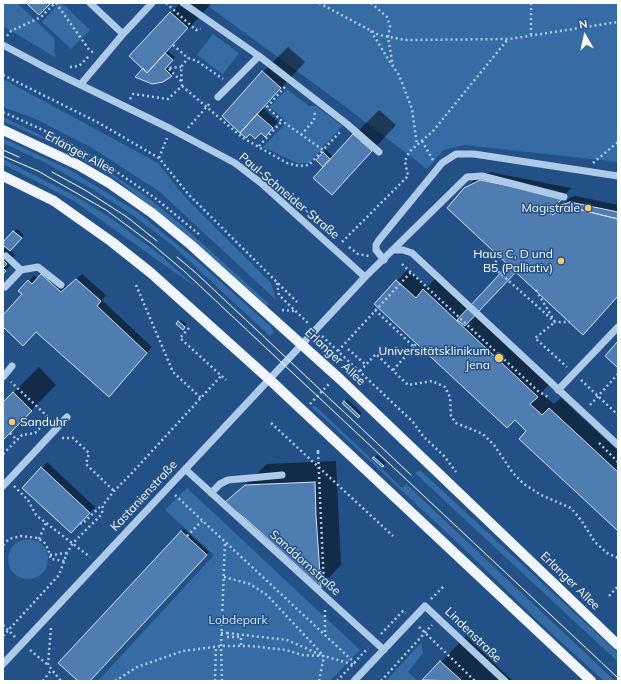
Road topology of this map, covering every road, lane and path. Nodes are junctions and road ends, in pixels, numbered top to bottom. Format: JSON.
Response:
{"nodes":[{"id":1,"x":55,"y":3,"type":"edge"},
{"id":2,"x":90,"y":3,"type":"edge"},
{"id":3,"x":152,"y":3,"type":"edge"},
{"id":4,"x":183,"y":3,"type":"edge"},
{"id":5,"x":320,"y":3,"type":"edge"},
{"id":6,"x":370,"y":3,"type":"edge"},
{"id":7,"x":531,"y":3,"type":"edge"},
{"id":8,"x":166,"y":4,"type":"edge"},
{"id":9,"x":163,"y":5,"type":"dead end"},
{"id":10,"x":618,"y":22,"type":"edge"},
{"id":11,"x":371,"y":30,"type":"junction"},
{"id":12,"x":123,"y":34,"type":"junction"},
{"id":13,"x":3,"y":35,"type":"edge"},
{"id":14,"x":531,"y":36,"type":"junction"},
{"id":15,"x":6,"y":37,"type":"junction"},
{"id":16,"x":388,"y":37,"type":"junction"},
{"id":17,"x":508,"y":39,"type":"junction"},
{"id":18,"x":13,"y":41,"type":"dead end"},
{"id":19,"x":173,"y":44,"type":"dead end"},
{"id":20,"x":3,"y":45,"type":"edge"},
{"id":21,"x":97,"y":48,"type":"dead end"},
{"id":22,"x":93,"y":52,"type":"junction"},
{"id":23,"x":259,"y":56,"type":"junction"},
{"id":24,"x":188,"y":58,"type":"junction"},
{"id":25,"x":64,"y":66,"type":"dead end"},
{"id":26,"x":181,"y":66,"type":"junction"},
{"id":27,"x":393,"y":67,"type":"junction"},
{"id":28,"x":3,"y":76,"type":"edge"},
{"id":29,"x":291,"y":80,"type":"junction"},
{"id":30,"x":182,"y":81,"type":"junction"},
{"id":31,"x":81,"y":84,"type":"junction"},
{"id":32,"x":230,"y":84,"type":"junction"},
{"id":33,"x":182,"y":86,"type":"junction"},
{"id":34,"x":308,"y":93,"type":"junction"},
{"id":35,"x":124,"y":97,"type":"dead end"},
{"id":36,"x":218,"y":97,"type":"joint"},
{"id":37,"x":129,"y":99,"type":"junction"},
{"id":38,"x":136,"y":103,"type":"dead end"},
{"id":39,"x":206,"y":107,"type":"junction"},
{"id":40,"x":282,"y":121,"type":"junction"},
{"id":41,"x":347,"y":124,"type":"junction"},
{"id":42,"x":181,"y":125,"type":"dead end"},
{"id":43,"x":188,"y":128,"type":"junction"},
{"id":44,"x":3,"y":130,"type":"edge"},
{"id":45,"x":192,"y":130,"type":"dead end"},
{"id":46,"x":301,"y":135,"type":"junction"},
{"id":47,"x":167,"y":138,"type":"dead end"},
{"id":48,"x":422,"y":141,"type":"junction"},
{"id":49,"x":618,"y":142,"type":"edge"},
{"id":50,"x":417,"y":145,"type":"junction"},
{"id":51,"x":259,"y":146,"type":"junction"},
{"id":52,"x":323,"y":150,"type":"junction"},
{"id":53,"x":379,"y":152,"type":"dead end"},
{"id":54,"x":159,"y":158,"type":"junction"},
{"id":55,"x":434,"y":162,"type":"dead end"},
{"id":56,"x":590,"y":171,"type":"junction"},
{"id":57,"x":3,"y":176,"type":"edge"},
{"id":58,"x":618,"y":176,"type":"edge"},
{"id":59,"x":564,"y":197,"type":"dead end"},
{"id":60,"x":336,"y":236,"type":"dead end"},
{"id":61,"x":343,"y":240,"type":"dead end"},
{"id":62,"x":394,"y":250,"type":"junction"},
{"id":63,"x":377,"y":252,"type":"junction"},
{"id":64,"x":6,"y":256,"type":"dead end"},
{"id":65,"x":500,"y":257,"type":"dead end"},
{"id":66,"x":384,"y":260,"type":"junction"},
{"id":67,"x":402,"y":264,"type":"dead end"},
{"id":68,"x":21,"y":270,"type":"junction"},
{"id":69,"x":411,"y":272,"type":"junction"},
{"id":70,"x":365,"y":277,"type":"junction"},
{"id":71,"x":277,"y":283,"type":"junction"},
{"id":72,"x":61,"y":285,"type":"dead end"},
{"id":73,"x":136,"y":285,"type":"dead end"},
{"id":74,"x":4,"y":287,"type":"dead end"},
{"id":75,"x":536,"y":290,"type":"dead end"},
{"id":76,"x":297,"y":302,"type":"dead end"},
{"id":77,"x":375,"y":310,"type":"junction"},
{"id":78,"x":464,"y":320,"type":"junction"},
{"id":79,"x":555,"y":322,"type":"junction"},
{"id":80,"x":570,"y":322,"type":"dead end"},
{"id":81,"x":461,"y":323,"type":"dead end"},
{"id":82,"x":310,"y":324,"type":"dead end"},
{"id":83,"x":618,"y":326,"type":"edge"},
{"id":84,"x":189,"y":328,"type":"dead end"},
{"id":85,"x":320,"y":333,"type":"dead end"},
{"id":86,"x":536,"y":338,"type":"dead end"},
{"id":87,"x":416,"y":343,"type":"dead end"},
{"id":88,"x":302,"y":344,"type":"junction"},
{"id":89,"x":414,"y":347,"type":"junction"},
{"id":90,"x":348,"y":348,"type":"dead end"},
{"id":91,"x":338,"y":351,"type":"junction"},
{"id":92,"x":350,"y":362,"type":"junction"},
{"id":93,"x":366,"y":365,"type":"junction"},
{"id":94,"x":12,"y":366,"type":"dead end"},
{"id":95,"x":393,"y":370,"type":"junction"},
{"id":96,"x":360,"y":371,"type":"junction"},
{"id":97,"x":618,"y":374,"type":"edge"},
{"id":98,"x":4,"y":376,"type":"edge"},
{"id":99,"x":221,"y":376,"type":"junction"},
{"id":100,"x":336,"y":376,"type":"junction"},
{"id":101,"x":269,"y":379,"type":"junction"},
{"id":102,"x":226,"y":380,"type":"dead end"},
{"id":103,"x":558,"y":390,"type":"junction"},
{"id":104,"x":201,"y":398,"type":"junction"},
{"id":105,"x":556,"y":401,"type":"dead end"},
{"id":106,"x":304,"y":411,"type":"junction"},
{"id":107,"x":583,"y":413,"type":"junction"},
{"id":108,"x":67,"y":418,"type":"dead end"},
{"id":109,"x":271,"y":422,"type":"dead end"},
{"id":110,"x":10,"y":433,"type":"dead end"},
{"id":111,"x":618,"y":433,"type":"edge"},
{"id":112,"x":60,"y":438,"type":"dead end"},
{"id":113,"x":17,"y":440,"type":"junction"},
{"id":114,"x":595,"y":440,"type":"dead end"},
{"id":115,"x":612,"y":440,"type":"junction"},
{"id":116,"x":618,"y":445,"type":"edge"},
{"id":117,"x":318,"y":447,"type":"dead end"},
{"id":118,"x":3,"y":454,"type":"edge"},
{"id":119,"x":618,"y":462,"type":"edge"},
{"id":120,"x":185,"y":469,"type":"junction"},
{"id":121,"x":282,"y":475,"type":"dead end"},
{"id":122,"x":459,"y":478,"type":"dead end"},
{"id":123,"x":19,"y":481,"type":"dead end"},
{"id":124,"x":3,"y":486,"type":"edge"},
{"id":125,"x":14,"y":486,"type":"dead end"},
{"id":126,"x":167,"y":488,"type":"junction"},
{"id":127,"x":114,"y":491,"type":"junction"},
{"id":128,"x":20,"y":492,"type":"dead end"},
{"id":129,"x":211,"y":494,"type":"junction"},
{"id":130,"x":103,"y":505,"type":"junction"},
{"id":131,"x":202,"y":520,"type":"junction"},
{"id":132,"x":46,"y":522,"type":"junction"},
{"id":133,"x":80,"y":523,"type":"dead end"},
{"id":134,"x":187,"y":536,"type":"dead end"},
{"id":135,"x":393,"y":536,"type":"dead end"},
{"id":136,"x":39,"y":540,"type":"junction"},
{"id":137,"x":225,"y":542,"type":"junction"},
{"id":138,"x":73,"y":543,"type":"junction"},
{"id":139,"x":3,"y":545,"type":"edge"},
{"id":140,"x":67,"y":553,"type":"junction"},
{"id":141,"x":50,"y":555,"type":"junction"},
{"id":142,"x":91,"y":558,"type":"dead end"},
{"id":143,"x":618,"y":558,"type":"edge"},
{"id":144,"x":65,"y":561,"type":"junction"},
{"id":145,"x":224,"y":578,"type":"junction"},
{"id":146,"x":445,"y":584,"type":"dead end"},
{"id":147,"x":618,"y":587,"type":"edge"},
{"id":148,"x":324,"y":591,"type":"junction"},
{"id":149,"x":609,"y":596,"type":"dead end"},
{"id":150,"x":425,"y":606,"type":"junction"},
{"id":151,"x":439,"y":618,"type":"junction"},
{"id":152,"x":51,"y":624,"type":"dead end"},
{"id":153,"x":416,"y":624,"type":"dead end"},
{"id":154,"x":3,"y":626,"type":"edge"},
{"id":155,"x":8,"y":631,"type":"junction"},
{"id":156,"x":221,"y":633,"type":"junction"},
{"id":157,"x":227,"y":633,"type":"junction"},
{"id":158,"x":425,"y":633,"type":"junction"},
{"id":159,"x":3,"y":636,"type":"edge"},
{"id":160,"x":325,"y":636,"type":"junction"},
{"id":161,"x":17,"y":638,"type":"dead end"},
{"id":162,"x":618,"y":645,"type":"edge"},
{"id":163,"x":216,"y":646,"type":"junction"},
{"id":164,"x":221,"y":646,"type":"junction"},
{"id":165,"x":241,"y":646,"type":"junction"},
{"id":166,"x":29,"y":648,"type":"dead end"},
{"id":167,"x":384,"y":650,"type":"junction"},
{"id":168,"x":324,"y":656,"type":"junction"},
{"id":169,"x":3,"y":662,"type":"edge"},
{"id":170,"x":48,"y":665,"type":"junction"},
{"id":171,"x":52,"y":669,"type":"junction"},
{"id":172,"x":472,"y":678,"type":"junction"},
{"id":173,"x":43,"y":681,"type":"edge"},
{"id":174,"x":61,"y":681,"type":"edge"},
{"id":175,"x":115,"y":681,"type":"edge"},
{"id":176,"x":216,"y":681,"type":"edge"},
{"id":177,"x":222,"y":681,"type":"edge"},
{"id":178,"x":319,"y":681,"type":"edge"},
{"id":179,"x":354,"y":681,"type":"edge"},
{"id":180,"x":381,"y":681,"type":"edge"},
{"id":181,"x":469,"y":681,"type":"edge"},
{"id":182,"x":475,"y":681,"type":"edge"},
{"id":183,"x":505,"y":681,"type":"edge"},
{"id":184,"x":591,"y":681,"type":"edge"}],
"edges":[{"from":1,"to":15,"type":"path"},
{"from":1,"to":22,"type":"path"},
{"from":2,"to":12,"type":"street"},
{"from":3,"to":12,"type":"street"},
{"from":4,"to":23,"type":"street"},
{"from":5,"to":11,"type":"path"},
{"from":6,"to":16,"type":"path"},
{"from":7,"to":14,"type":"path"},
{"from":8,"to":9,"type":"path"},
{"from":10,"to":14,"type":"path"},
{"from":11,"to":16,"type":"path"},
{"from":11,"to":27,"type":"path"},
{"from":12,"to":31,"type":"street"},
{"from":13,"to":15,"type":"path"},
{"from":14,"to":17,"type":"path"},
{"from":15,"to":18,"type":"path"},
{"from":16,"to":17,"type":"path"},
{"from":16,"to":27,"type":"path"},
{"from":17,"to":48,"type":"path"},
{"from":19,"to":24,"type":"path"},
{"from":20,"to":31,"type":"street","name":"Paul-Schneider-Straße"},
{"from":21,"to":22,"type":"path"},
{"from":22,"to":25,"type":"path"},
{"from":23,"to":29,"type":"street"},
{"from":23,"to":32,"type":"street"},
{"from":24,"to":26,"type":"path"},
{"from":24,"to":32,"type":"path"},
{"from":26,"to":30,"type":"path"},
{"from":26,"to":30,"type":"path"},
{"from":27,"to":50,"type":"path"},
{"from":28,"to":54,"type":"path"},
{"from":29,"to":34,"type":"street"},
{"from":29,"to":40,"type":"path"},
{"from":30,"to":33,"type":"path"},
{"from":31,"to":70,"type":"street","name":"Paul-Schneider-Straße"},
{"from":32,"to":36,"type":"street"},
{"from":33,"to":37,"type":"path"},
{"from":33,"to":39,"type":"path"},
{"from":34,"to":41,"type":"street"},
{"from":34,"to":46,"type":"path"},
{"from":35,"to":37,"type":"path"},
{"from":36,"to":39,"type":"path"},
{"from":37,"to":38,"type":"path"},
{"from":39,"to":43,"type":"path"},
{"from":39,"to":51,"type":"path"},
{"from":40,"to":46,"type":"path"},
{"from":40,"to":51,"type":"path"},
{"from":41,"to":52,"type":"path"},
{"from":41,"to":53,"type":"street"},
{"from":42,"to":43,"type":"path"},
{"from":43,"to":45,"type":"path"},
{"from":44,"to":88,"type":"main road","name":"Erlanger Allee"},
{"from":46,"to":52,"type":"path"},
{"from":47,"to":54,"type":"path"},
{"from":48,"to":50,"type":"path"},
{"from":48,"to":55,"type":"path"},
{"from":49,"to":56,"type":"path"},
{"from":50,"to":61,"type":"path"},
{"from":51,"to":52,"type":"path"},
{"from":54,"to":71,"type":"path"},
{"from":56,"to":58,"type":"street"},
{"from":56,"to":63,"type":"street"},
{"from":57,"to":101,"type":"main road"},
{"from":59,"to":62,"type":"street"},
{"from":60,"to":63,"type":"path"},
{"from":62,"to":66,"type":"street"},
{"from":62,"to":103,"type":"street"},
{"from":63,"to":66,"type":"street"},
{"from":64,"to":68,"type":"street"},
{"from":65,"to":79,"type":"path"},
{"from":66,"to":70,"type":"street"},
{"from":67,"to":69,"type":"path"},
{"from":68,"to":72,"type":"street"},
{"from":68,"to":74,"type":"street"},
{"from":69,"to":77,"type":"path"},
{"from":69,"to":78,"type":"path"},
{"from":70,"to":88,"type":"street"},
{"from":71,"to":76,"type":"path"},
{"from":71,"to":82,"type":"path"},
{"from":73,"to":104,"type":"path"},
{"from":75,"to":79,"type":"path"},
{"from":77,"to":89,"type":"path"},
{"from":77,"to":91,"type":"path"},
{"from":78,"to":81,"type":"path"},
{"from":78,"to":105,"type":"path"},
{"from":79,"to":80,"type":"path"},
{"from":79,"to":86,"type":"path"},
{"from":83,"to":103,"type":"street"},
{"from":84,"to":99,"type":"path"},
{"from":85,"to":91,"type":"path"},
{"from":87,"to":89,"type":"path"},
{"from":88,"to":100,"type":"main road","name":"Erlanger Allee"},
{"from":88,"to":101,"type":"street","name":"Kastanienstraße"},
{"from":89,"to":95,"type":"path"},
{"from":90,"to":93,"type":"path"},
{"from":91,"to":92,"type":"path"},
{"from":92,"to":96,"type":"path"},
{"from":92,"to":100,"type":"path"},
{"from":93,"to":95,"type":"path"},
{"from":93,"to":96,"type":"path"},
{"from":94,"to":98,"type":"street"},
{"from":95,"to":143,"type":"path"},
{"from":96,"to":122,"type":"path"},
{"from":97,"to":107,"type":"path"},
{"from":98,"to":113,"type":"path"},
{"from":99,"to":102,"type":"path"},
{"from":99,"to":104,"type":"path"},
{"from":100,"to":106,"type":"path"},
{"from":100,"to":162,"type":"main road","name":"Erlanger Allee"},
{"from":101,"to":106,"type":"main road"},
{"from":101,"to":120,"type":"street","name":"Kastanienstraße"},
{"from":103,"to":107,"type":"street"},
{"from":104,"to":127,"type":"path"},
{"from":106,"to":184,"type":"main road"},
{"from":107,"to":115,"type":"street"},
{"from":108,"to":124,"type":"street"},
{"from":109,"to":135,"type":"path"},
{"from":110,"to":113,"type":"path"},
{"from":111,"to":115,"type":"street"},
{"from":112,"to":127,"type":"path"},
{"from":113,"to":118,"type":"path"},
{"from":114,"to":119,"type":"path"},
{"from":115,"to":116,"type":"street"},
{"from":117,"to":148,"type":"path","bridge":true},
{"from":120,"to":126,"type":"street","name":"Kastanienstraße"},
{"from":120,"to":129,"type":"street","name":"Sanddornstraße"},
{"from":121,"to":129,"type":"street"},
{"from":123,"to":125,"type":"path"},
{"from":126,"to":131,"type":"path"},
{"from":126,"to":169,"type":"street","name":"Kastanienstraße"},
{"from":127,"to":130,"type":"path"},
{"from":128,"to":132,"type":"path"},
{"from":129,"to":148,"type":"street","name":"Sanddornstraße"},
{"from":130,"to":133,"type":"path"},
{"from":130,"to":138,"type":"path"},
{"from":131,"to":134,"type":"path"},
{"from":131,"to":137,"type":"path"},
{"from":132,"to":136,"type":"path"},
{"from":132,"to":138,"type":"path"},
{"from":136,"to":139,"type":"path"},
{"from":136,"to":141,"type":"path"},
{"from":137,"to":145,"type":"path"},
{"from":137,"to":160,"type":"path"},
{"from":138,"to":140,"type":"path"},
{"from":138,"to":142,"type":"path"},
{"from":140,"to":141,"type":"path"},
{"from":140,"to":144,"type":"path"},
{"from":141,"to":144,"type":"path"},
{"from":144,"to":155,"type":"path"},
{"from":145,"to":156,"type":"path"},
{"from":145,"to":168,"type":"path"},
{"from":146,"to":150,"type":"path"},
{"from":147,"to":149,"type":"path"},
{"from":148,"to":160,"type":"path"},
{"from":148,"to":167,"type":"street","name":"Sanddornstraße"},
{"from":150,"to":151,"type":"street","name":"Lindenstraße"},
{"from":150,"to":167,"type":"street"},
{"from":151,"to":158,"type":"path"},
{"from":151,"to":183,"type":"street","name":"Lindenstraße"},
{"from":152,"to":170,"type":"path"},
{"from":153,"to":158,"type":"path"},
{"from":154,"to":155,"type":"path"},
{"from":155,"to":159,"type":"path"},
{"from":155,"to":161,"type":"path"},
{"from":156,"to":157,"type":"path"},
{"from":156,"to":164,"type":"path"},
{"from":157,"to":165,"type":"path"},
{"from":157,"to":168,"type":"path"},
{"from":158,"to":172,"type":"path"},
{"from":158,"to":180,"type":"path"},
{"from":160,"to":168,"type":"path"},
{"from":163,"to":164,"type":"path"},
{"from":163,"to":175,"type":"path"},
{"from":163,"to":176,"type":"path"},
{"from":164,"to":165,"type":"path"},
{"from":164,"to":177,"type":"path"},
{"from":165,"to":168,"type":"path"},
{"from":166,"to":170,"type":"path"},
{"from":167,"to":179,"type":"street"},
{"from":168,"to":178,"type":"path"},
{"from":170,"to":171,"type":"path"},
{"from":171,"to":173,"type":"path"},
{"from":171,"to":174,"type":"path"},
{"from":172,"to":181,"type":"path"},
{"from":172,"to":182,"type":"path"}]}
